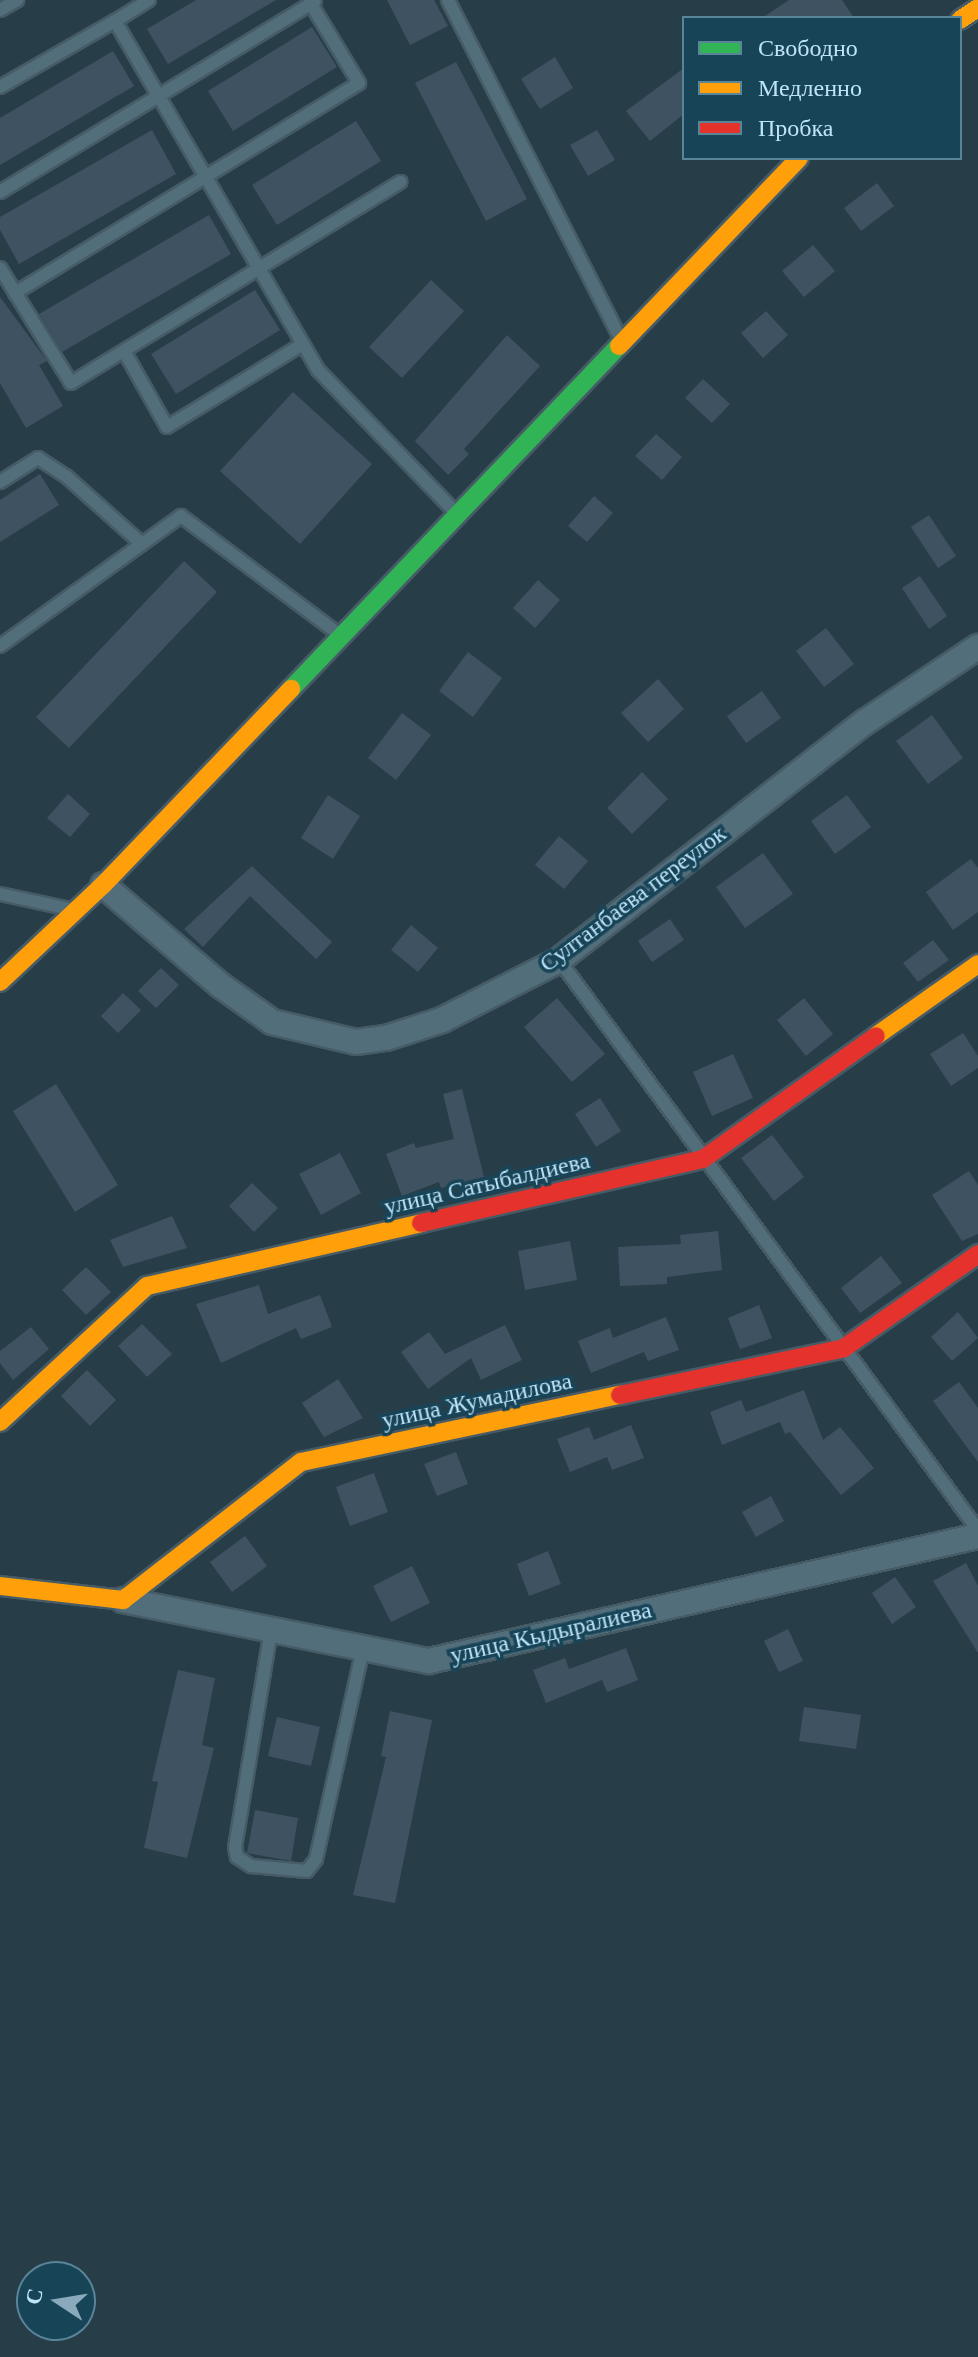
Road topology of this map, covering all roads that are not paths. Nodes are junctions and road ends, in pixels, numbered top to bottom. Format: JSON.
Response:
{"nodes":[{"id":1,"x":17,"y":0,"type":"edge"},
{"id":2,"x":149,"y":0,"type":"edge"},
{"id":3,"x":448,"y":0,"type":"edge"},
{"id":4,"x":314,"y":2,"type":"edge"},
{"id":5,"x":0,"y":10,"type":"edge"},
{"id":6,"x":115,"y":21,"type":"junction"},
{"id":7,"x":0,"y":87,"type":"edge"},
{"id":8,"x":160,"y":97,"type":"junction"},
{"id":9,"x":797,"y":160,"type":"edge"},
{"id":10,"x":207,"y":179,"type":"junction"},
{"id":11,"x":400,"y":182,"type":"dead end"},
{"id":12,"x":0,"y":192,"type":"edge"},
{"id":13,"x":0,"y":268,"type":"edge"},
{"id":14,"x":259,"y":269,"type":"junction"},
{"id":15,"x":15,"y":293,"type":"junction"},
{"id":16,"x":622,"y":343,"type":"junction"},
{"id":17,"x":303,"y":344,"type":"junction"},
{"id":18,"x":124,"y":351,"type":"junction"},
{"id":19,"x":0,"y":482,"type":"edge"},
{"id":20,"x":457,"y":515,"type":"junction"},
{"id":21,"x":142,"y":544,"type":"junction"},
{"id":22,"x":342,"y":635,"type":"junction"},
{"id":23,"x":0,"y":646,"type":"edge"},
{"id":24,"x":978,"y":647,"type":"edge"},
{"id":25,"x":103,"y":885,"type":"junction"},
{"id":26,"x":0,"y":894,"type":"edge"},
{"id":27,"x":77,"y":910,"type":"junction"},
{"id":28,"x":559,"y":960,"type":"junction"},
{"id":29,"x":978,"y":964,"type":"edge"},
{"id":30,"x":0,"y":982,"type":"edge"},
{"id":31,"x":703,"y":1159,"type":"junction"},
{"id":32,"x":978,"y":1254,"type":"edge"},
{"id":33,"x":844,"y":1348,"type":"junction"},
{"id":34,"x":0,"y":1422,"type":"edge"},
{"id":35,"x":978,"y":1530,"type":"edge"},
{"id":36,"x":978,"y":1536,"type":"edge"},
{"id":37,"x":0,"y":1586,"type":"edge"},
{"id":38,"x":123,"y":1600,"type":"junction"},
{"id":39,"x":271,"y":1630,"type":"junction"},
{"id":40,"x":363,"y":1648,"type":"junction"}],
"edges":[{"from":1,"to":5,"type":"lane"},
{"from":2,"to":6,"type":"lane"},
{"from":3,"to":16,"type":"lane"},
{"from":4,"to":8,"type":"lane"},
{"from":4,"to":10,"type":"lane"},
{"from":6,"to":7,"type":"lane"},
{"from":6,"to":8,"type":"lane"},
{"from":8,"to":10,"type":"lane"},
{"from":8,"to":12,"type":"lane"},
{"from":9,"to":16,"type":"street"},
{"from":10,"to":14,"type":"lane"},
{"from":10,"to":15,"type":"lane"},
{"from":11,"to":14,"type":"lane"},
{"from":13,"to":15,"type":"lane"},
{"from":14,"to":17,"type":"lane"},
{"from":14,"to":18,"type":"lane"},
{"from":15,"to":18,"type":"lane"},
{"from":16,"to":20,"type":"street"},
{"from":17,"to":18,"type":"lane"},
{"from":17,"to":20,"type":"lane"},
{"from":19,"to":21,"type":"lane"},
{"from":20,"to":22,"type":"street"},
{"from":21,"to":22,"type":"lane"},
{"from":21,"to":23,"type":"lane"},
{"from":22,"to":25,"type":"street"},
{"from":24,"to":28,"type":"street","name":"Султанбаева переулок"},
{"from":25,"to":27,"type":"street"},
{"from":25,"to":28,"type":"street","name":"Султанбаева переулок"},
{"from":26,"to":27,"type":"lane"},
{"from":27,"to":30,"type":"street"},
{"from":28,"to":31,"type":"lane"},
{"from":29,"to":31,"type":"street","name":"улица Сатыбалдиева"},
{"from":31,"to":33,"type":"lane"},
{"from":31,"to":34,"type":"street","name":"улица Сатыбалдиева"},
{"from":32,"to":33,"type":"street","name":"улица Жумадилова"},
{"from":33,"to":35,"type":"lane"},
{"from":33,"to":38,"type":"street","name":"улица Жумадилова"},
{"from":36,"to":40,"type":"street","name":"улица Кыдыралиева"},
{"from":37,"to":38,"type":"street"},
{"from":38,"to":39,"type":"street","name":"улица Кыдыралиева"},
{"from":39,"to":40,"type":"street","name":"улица Кыдыралиева"},
{"from":39,"to":40,"type":"lane"}]}
